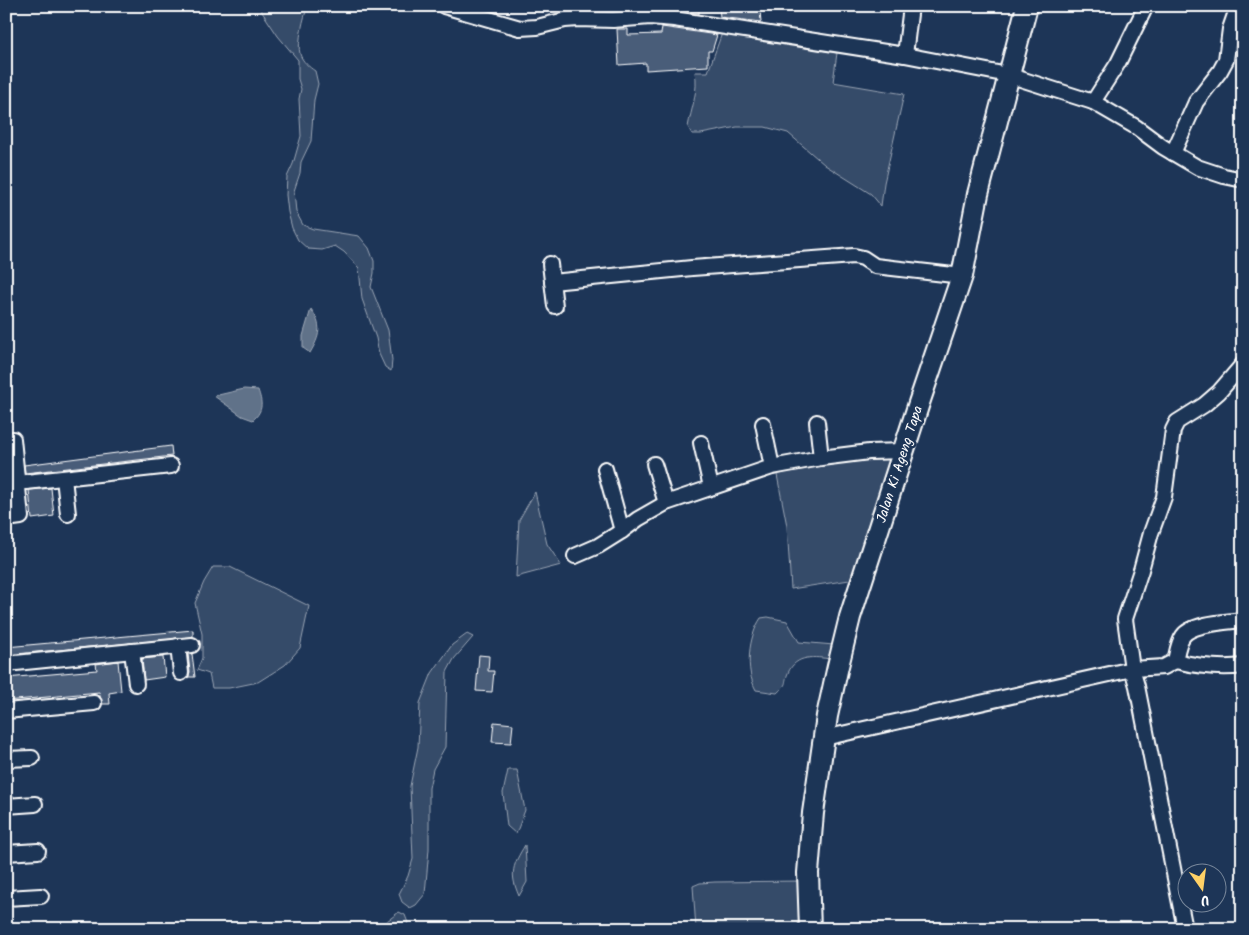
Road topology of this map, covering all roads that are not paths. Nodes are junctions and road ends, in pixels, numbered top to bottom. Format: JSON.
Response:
{"nodes":[{"id":1,"x":444,"y":6,"type":"edge"},
{"id":2,"x":911,"y":6,"type":"edge"},
{"id":3,"x":1027,"y":6,"type":"edge"},
{"id":4,"x":1146,"y":6,"type":"edge"},
{"id":5,"x":1238,"y":6,"type":"edge"},
{"id":6,"x":905,"y":55,"type":"junction"},
{"id":7,"x":1008,"y":75,"type":"junction"},
{"id":8,"x":1093,"y":102,"type":"junction"},
{"id":9,"x":1173,"y":153,"type":"junction"},
{"id":10,"x":1243,"y":180,"type":"edge"},
{"id":11,"x":550,"y":264,"type":"dead end"},
{"id":12,"x":962,"y":276,"type":"junction"},
{"id":13,"x":552,"y":282,"type":"junction"},
{"id":14,"x":555,"y":306,"type":"dead end"},
{"id":15,"x":1243,"y":364,"type":"edge"},
{"id":16,"x":816,"y":422,"type":"dead end"},
{"id":17,"x":763,"y":424,"type":"dead end"},
{"id":18,"x":13,"y":439,"type":"dead end"},
{"id":19,"x":702,"y":443,"type":"dead end"},
{"id":20,"x":904,"y":451,"type":"junction"},
{"id":21,"x":822,"y":458,"type":"junction"},
{"id":22,"x":654,"y":464,"type":"dead end"},
{"id":23,"x":171,"y":466,"type":"dead end"},
{"id":24,"x":772,"y":466,"type":"junction"},
{"id":25,"x":605,"y":469,"type":"dead end"},
{"id":26,"x":64,"y":478,"type":"junction"},
{"id":27,"x":18,"y":483,"type":"junction"},
{"id":28,"x":712,"y":488,"type":"junction"},
{"id":29,"x":666,"y":503,"type":"junction"},
{"id":30,"x":68,"y":514,"type":"dead end"},
{"id":31,"x":6,"y":519,"type":"edge"},
{"id":32,"x":622,"y":531,"type":"junction"},
{"id":33,"x":576,"y":556,"type":"dead end"},
{"id":34,"x":1243,"y":620,"type":"edge"},
{"id":35,"x":132,"y":651,"type":"junction"},
{"id":36,"x":1175,"y":662,"type":"junction"},
{"id":37,"x":6,"y":664,"type":"edge"},
{"id":38,"x":1243,"y":666,"type":"edge"},
{"id":39,"x":1132,"y":669,"type":"junction"},
{"id":40,"x":181,"y":673,"type":"dead end"},
{"id":41,"x":136,"y":684,"type":"dead end"},
{"id":42,"x":94,"y":703,"type":"dead end"},
{"id":43,"x":6,"y":711,"type":"edge"},
{"id":44,"x":824,"y":738,"type":"junction"},
{"id":45,"x":32,"y":758,"type":"dead end"},
{"id":46,"x":6,"y":759,"type":"edge"},
{"id":47,"x":35,"y":804,"type":"dead end"},
{"id":48,"x":6,"y":806,"type":"edge"},
{"id":49,"x":38,"y":851,"type":"dead end"},
{"id":50,"x":6,"y":853,"type":"edge"},
{"id":51,"x":41,"y":896,"type":"dead end"},
{"id":52,"x":6,"y":898,"type":"edge"},
{"id":53,"x":810,"y":929,"type":"edge"},
{"id":54,"x":1185,"y":929,"type":"edge"}],
"edges":[{"from":1,"to":6,"type":"street"},
{"from":2,"to":6,"type":"street"},
{"from":3,"to":7,"type":"street","name":"Jalan Ki Ageng Tapa"},
{"from":4,"to":8,"type":"street"},
{"from":5,"to":9,"type":"street"},
{"from":6,"to":7,"type":"street"},
{"from":7,"to":8,"type":"street"},
{"from":7,"to":12,"type":"street","name":"Jalan Ki Ageng Tapa"},
{"from":8,"to":9,"type":"street"},
{"from":9,"to":10,"type":"street"},
{"from":11,"to":13,"type":"street"},
{"from":12,"to":13,"type":"street"},
{"from":12,"to":20,"type":"street","name":"Jalan Ki Ageng Tapa"},
{"from":13,"to":14,"type":"street"},
{"from":15,"to":39,"type":"street"},
{"from":16,"to":21,"type":"street"},
{"from":17,"to":24,"type":"street"},
{"from":18,"to":27,"type":"street"},
{"from":19,"to":28,"type":"street"},
{"from":20,"to":21,"type":"street"},
{"from":20,"to":44,"type":"street","name":"Jalan Ki Ageng Tapa"},
{"from":21,"to":24,"type":"street"},
{"from":22,"to":29,"type":"street"},
{"from":23,"to":26,"type":"street"},
{"from":24,"to":28,"type":"street"},
{"from":25,"to":32,"type":"street"},
{"from":26,"to":27,"type":"street"},
{"from":26,"to":30,"type":"street"},
{"from":27,"to":31,"type":"street"},
{"from":28,"to":29,"type":"street"},
{"from":29,"to":32,"type":"street"},
{"from":32,"to":33,"type":"street"},
{"from":34,"to":36,"type":"street"},
{"from":35,"to":37,"type":"street"},
{"from":35,"to":40,"type":"street"},
{"from":35,"to":41,"type":"street"},
{"from":36,"to":38,"type":"street"},
{"from":36,"to":39,"type":"street"},
{"from":39,"to":44,"type":"street"},
{"from":39,"to":54,"type":"street"},
{"from":42,"to":43,"type":"street"},
{"from":44,"to":53,"type":"street","name":"Jalan Ki Ageng Tapa"},
{"from":45,"to":46,"type":"street"},
{"from":47,"to":48,"type":"street"},
{"from":49,"to":50,"type":"street"},
{"from":51,"to":52,"type":"street"}]}
